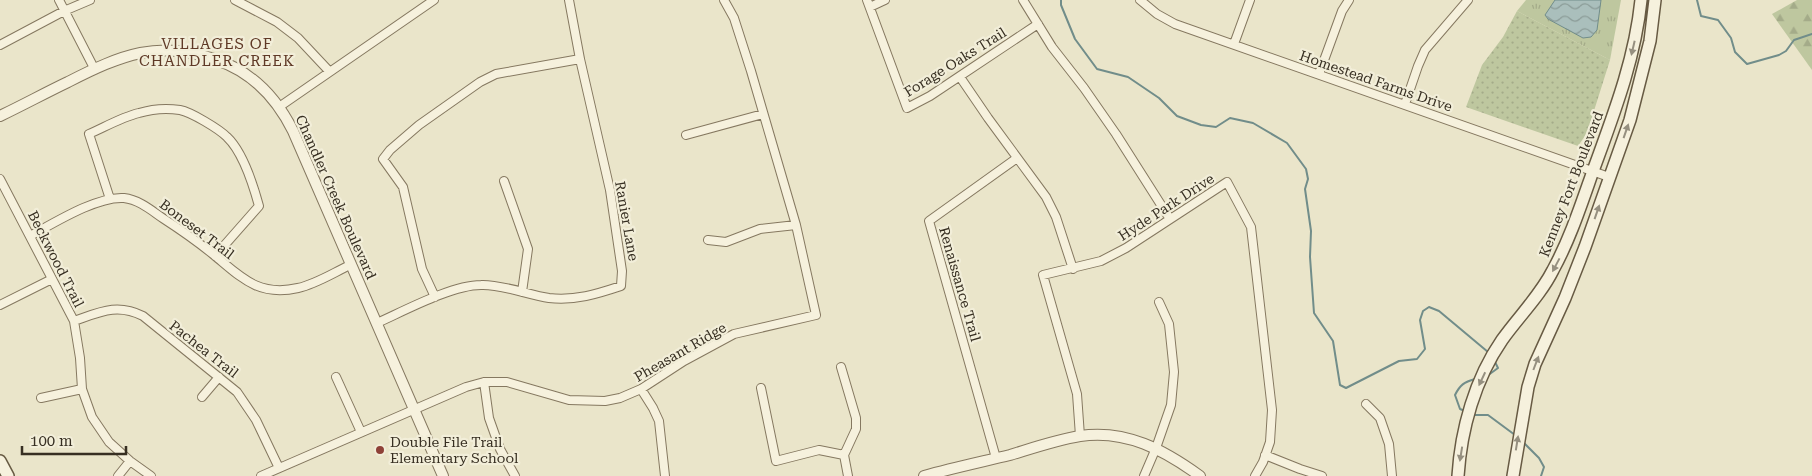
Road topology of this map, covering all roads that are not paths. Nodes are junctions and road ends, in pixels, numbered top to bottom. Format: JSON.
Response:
{"nodes":[{"id":1,"x":59,"y":0,"type":"edge"},
{"id":2,"x":90,"y":0,"type":"edge"},
{"id":3,"x":235,"y":0,"type":"edge"},
{"id":4,"x":434,"y":0,"type":"edge"},
{"id":5,"x":569,"y":0,"type":"edge"},
{"id":6,"x":724,"y":0,"type":"edge"},
{"id":7,"x":885,"y":0,"type":"edge"},
{"id":8,"x":1023,"y":0,"type":"edge"},
{"id":9,"x":1140,"y":0,"type":"edge"},
{"id":10,"x":1250,"y":0,"type":"edge"},
{"id":11,"x":1349,"y":0,"type":"edge"},
{"id":12,"x":1468,"y":0,"type":"edge"},
{"id":13,"x":1641,"y":0,"type":"edge"},
{"id":14,"x":1655,"y":0,"type":"edge"},
{"id":15,"x":869,"y":3,"type":"edge"},
{"id":16,"x":64,"y":11,"type":"junction"},
{"id":17,"x":1038,"y":24,"type":"junction"},
{"id":18,"x":1234,"y":44,"type":"junction"},
{"id":19,"x":0,"y":45,"type":"edge"},
{"id":20,"x":580,"y":58,"type":"junction"},
{"id":21,"x":94,"y":68,"type":"junction"},
{"id":22,"x":329,"y":71,"type":"junction"},
{"id":23,"x":1318,"y":74,"type":"junction"},
{"id":24,"x":960,"y":77,"type":"junction"},
{"id":25,"x":1405,"y":104,"type":"junction"},
{"id":26,"x":279,"y":107,"type":"junction"},
{"id":27,"x":763,"y":114,"type":"junction"},
{"id":28,"x":0,"y":116,"type":"edge"},
{"id":29,"x":686,"y":135,"type":"dead end"},
{"id":30,"x":1017,"y":158,"type":"junction"},
{"id":31,"x":1593,"y":171,"type":"junction"},
{"id":32,"x":1609,"y":177,"type":"junction"},
{"id":33,"x":0,"y":179,"type":"edge"},
{"id":34,"x":504,"y":181,"type":"dead end"},
{"id":35,"x":3,"y":192,"type":"edge"},
{"id":36,"x":110,"y":199,"type":"junction"},
{"id":37,"x":1170,"y":218,"type":"junction"},
{"id":38,"x":796,"y":225,"type":"junction"},
{"id":39,"x":30,"y":236,"type":"junction"},
{"id":40,"x":708,"y":240,"type":"dead end"},
{"id":41,"x":215,"y":256,"type":"junction"},
{"id":42,"x":350,"y":265,"type":"junction"},
{"id":43,"x":1073,"y":269,"type":"junction"},
{"id":44,"x":52,"y":279,"type":"junction"},
{"id":45,"x":522,"y":292,"type":"junction"},
{"id":46,"x":436,"y":297,"type":"junction"},
{"id":47,"x":1159,"y":302,"type":"dead end"},
{"id":48,"x":0,"y":305,"type":"edge"},
{"id":49,"x":74,"y":321,"type":"junction"},
{"id":50,"x":377,"y":323,"type":"junction"},
{"id":51,"x":841,"y":368,"type":"dead end"},
{"id":52,"x":220,"y":377,"type":"junction"},
{"id":53,"x":336,"y":377,"type":"dead end"},
{"id":54,"x":484,"y":382,"type":"junction"},
{"id":55,"x":760,"y":388,"type":"dead end"},
{"id":56,"x":82,"y":389,"type":"junction"},
{"id":57,"x":641,"y":389,"type":"junction"},
{"id":58,"x":202,"y":397,"type":"dead end"},
{"id":59,"x":41,"y":398,"type":"dead end"},
{"id":60,"x":1366,"y":404,"type":"dead end"},
{"id":61,"x":414,"y":410,"type":"junction"},
{"id":62,"x":361,"y":432,"type":"junction"},
{"id":63,"x":1080,"y":436,"type":"junction"},
{"id":64,"x":1156,"y":448,"type":"junction"},
{"id":65,"x":844,"y":455,"type":"junction"},
{"id":66,"x":1265,"y":455,"type":"junction"},
{"id":67,"x":996,"y":458,"type":"junction"},
{"id":68,"x":0,"y":461,"type":"edge"},
{"id":69,"x":130,"y":461,"type":"junction"},
{"id":70,"x":279,"y":468,"type":"junction"},
{"id":71,"x":8,"y":476,"type":"edge"},
{"id":72,"x":118,"y":476,"type":"edge"},
{"id":73,"x":151,"y":476,"type":"edge"},
{"id":74,"x":261,"y":476,"type":"edge"},
{"id":75,"x":443,"y":476,"type":"edge"},
{"id":76,"x":515,"y":476,"type":"edge"},
{"id":77,"x":665,"y":476,"type":"edge"},
{"id":78,"x":848,"y":476,"type":"edge"},
{"id":79,"x":924,"y":476,"type":"edge"},
{"id":80,"x":1144,"y":476,"type":"edge"},
{"id":81,"x":1200,"y":476,"type":"edge"},
{"id":82,"x":1255,"y":476,"type":"edge"},
{"id":83,"x":1322,"y":476,"type":"edge"},
{"id":84,"x":1392,"y":476,"type":"edge"},
{"id":85,"x":1458,"y":476,"type":"edge"},
{"id":86,"x":1513,"y":476,"type":"edge"}],
"edges":[{"from":1,"to":16,"type":"street"},
{"from":2,"to":16,"type":"street"},
{"from":3,"to":22,"type":"street"},
{"from":4,"to":22,"type":"street"},
{"from":5,"to":20,"type":"street","name":"Ranier Lane"},
{"from":6,"to":27,"type":"street","name":"Pheasant Ridge"},
{"from":7,"to":15,"type":"street"},
{"from":8,"to":17,"type":"street"},
{"from":9,"to":18,"type":"street","name":"Homestead Farms Drive"},
{"from":10,"to":18,"type":"street"},
{"from":11,"to":23,"type":"street"},
{"from":12,"to":25,"type":"street"},
{"from":13,"to":31,"type":"main road","name":"Kenney Fort Boulevard","one_way":true},
{"from":32,"to":14,"type":"main road","one_way":true},
{"from":15,"to":24,"type":"street","name":"Forage Oaks Trail"},
{"from":16,"to":19,"type":"street"},
{"from":16,"to":21,"type":"street"},
{"from":17,"to":24,"type":"street","name":"Forage Oaks Trail"},
{"from":17,"to":37,"type":"street"},
{"from":18,"to":23,"type":"street","name":"Homestead Farms Drive"},
{"from":20,"to":45,"type":"street","name":"Ranier Lane"},
{"from":20,"to":46,"type":"street"},
{"from":21,"to":26,"type":"street","name":"Chandler Creek Boulevard"},
{"from":21,"to":28,"type":"street","name":"Chandler Creek Boulevard"},
{"from":22,"to":26,"type":"street"},
{"from":23,"to":25,"type":"street","name":"Homestead Farms Drive"},
{"from":24,"to":30,"type":"street"},
{"from":25,"to":31,"type":"street","name":"Homestead Farms Drive"},
{"from":26,"to":42,"type":"street","name":"Chandler Creek Boulevard"},
{"from":27,"to":29,"type":"street"},
{"from":27,"to":38,"type":"street","name":"Pheasant Ridge"},
{"from":30,"to":43,"type":"street"},
{"from":30,"to":67,"type":"street","name":"Renaissance Trail"},
{"from":31,"to":32,"type":"street","name":"Homestead Farms Drive"},
{"from":31,"to":85,"type":"main road","name":"Kenney Fort Boulevard","one_way":true},
{"from":86,"to":32,"type":"main road","one_way":true},
{"from":33,"to":35,"type":"street","name":"Beckwood Trail"},
{"from":34,"to":45,"type":"street"},
{"from":35,"to":39,"type":"street","name":"Beckwood Trail"},
{"from":36,"to":39,"type":"street","name":"Boneset Trail"},
{"from":36,"to":41,"type":"street","name":"Boneset Trail"},
{"from":36,"to":41,"type":"street"},
{"from":37,"to":43,"type":"street","name":"Hyde Park Drive"},
{"from":37,"to":66,"type":"street","name":"Hyde Park Drive"},
{"from":38,"to":40,"type":"street"},
{"from":38,"to":57,"type":"street","name":"Pheasant Ridge"},
{"from":39,"to":44,"type":"street","name":"Beckwood Trail"},
{"from":41,"to":42,"type":"street","name":"Boneset Trail"},
{"from":42,"to":50,"type":"street","name":"Chandler Creek Boulevard"},
{"from":43,"to":63,"type":"street","name":"Hyde Park Drive"},
{"from":44,"to":48,"type":"street"},
{"from":44,"to":49,"type":"street","name":"Beckwood Trail"},
{"from":45,"to":46,"type":"street","name":"Ranier Lane"},
{"from":46,"to":50,"type":"street","name":"Ranier Lane"},
{"from":47,"to":64,"type":"street"},
{"from":49,"to":52,"type":"street","name":"Pachea Trail"},
{"from":49,"to":56,"type":"street","name":"Beckwood Trail"},
{"from":50,"to":61,"type":"street","name":"Chandler Creek Boulevard"},
{"from":51,"to":65,"type":"street"},
{"from":52,"to":58,"type":"street"},
{"from":52,"to":70,"type":"street","name":"Pachea Trail"},
{"from":53,"to":62,"type":"street"},
{"from":54,"to":57,"type":"street","name":"Pheasant Ridge"},
{"from":54,"to":61,"type":"street","name":"Pheasant Ridge"},
{"from":54,"to":76,"type":"street"},
{"from":55,"to":65,"type":"street"},
{"from":56,"to":59,"type":"street"},
{"from":56,"to":69,"type":"street","name":"Beckwood Trail"},
{"from":57,"to":77,"type":"street"},
{"from":60,"to":84,"type":"street"},
{"from":61,"to":62,"type":"street"},
{"from":61,"to":75,"type":"street","name":"Chandler Creek Boulevard"},
{"from":62,"to":70,"type":"street"},
{"from":63,"to":64,"type":"street"},
{"from":63,"to":67,"type":"street"},
{"from":64,"to":80,"type":"street"},
{"from":64,"to":81,"type":"street"},
{"from":65,"to":78,"type":"street"},
{"from":66,"to":82,"type":"street","name":"Hyde Park Drive"},
{"from":66,"to":83,"type":"street"},
{"from":67,"to":79,"type":"street"},
{"from":68,"to":71,"type":"main road"},
{"from":69,"to":72,"type":"street"},
{"from":69,"to":73,"type":"street","name":"Beckwood Trail"},
{"from":70,"to":74,"type":"street"}]}
